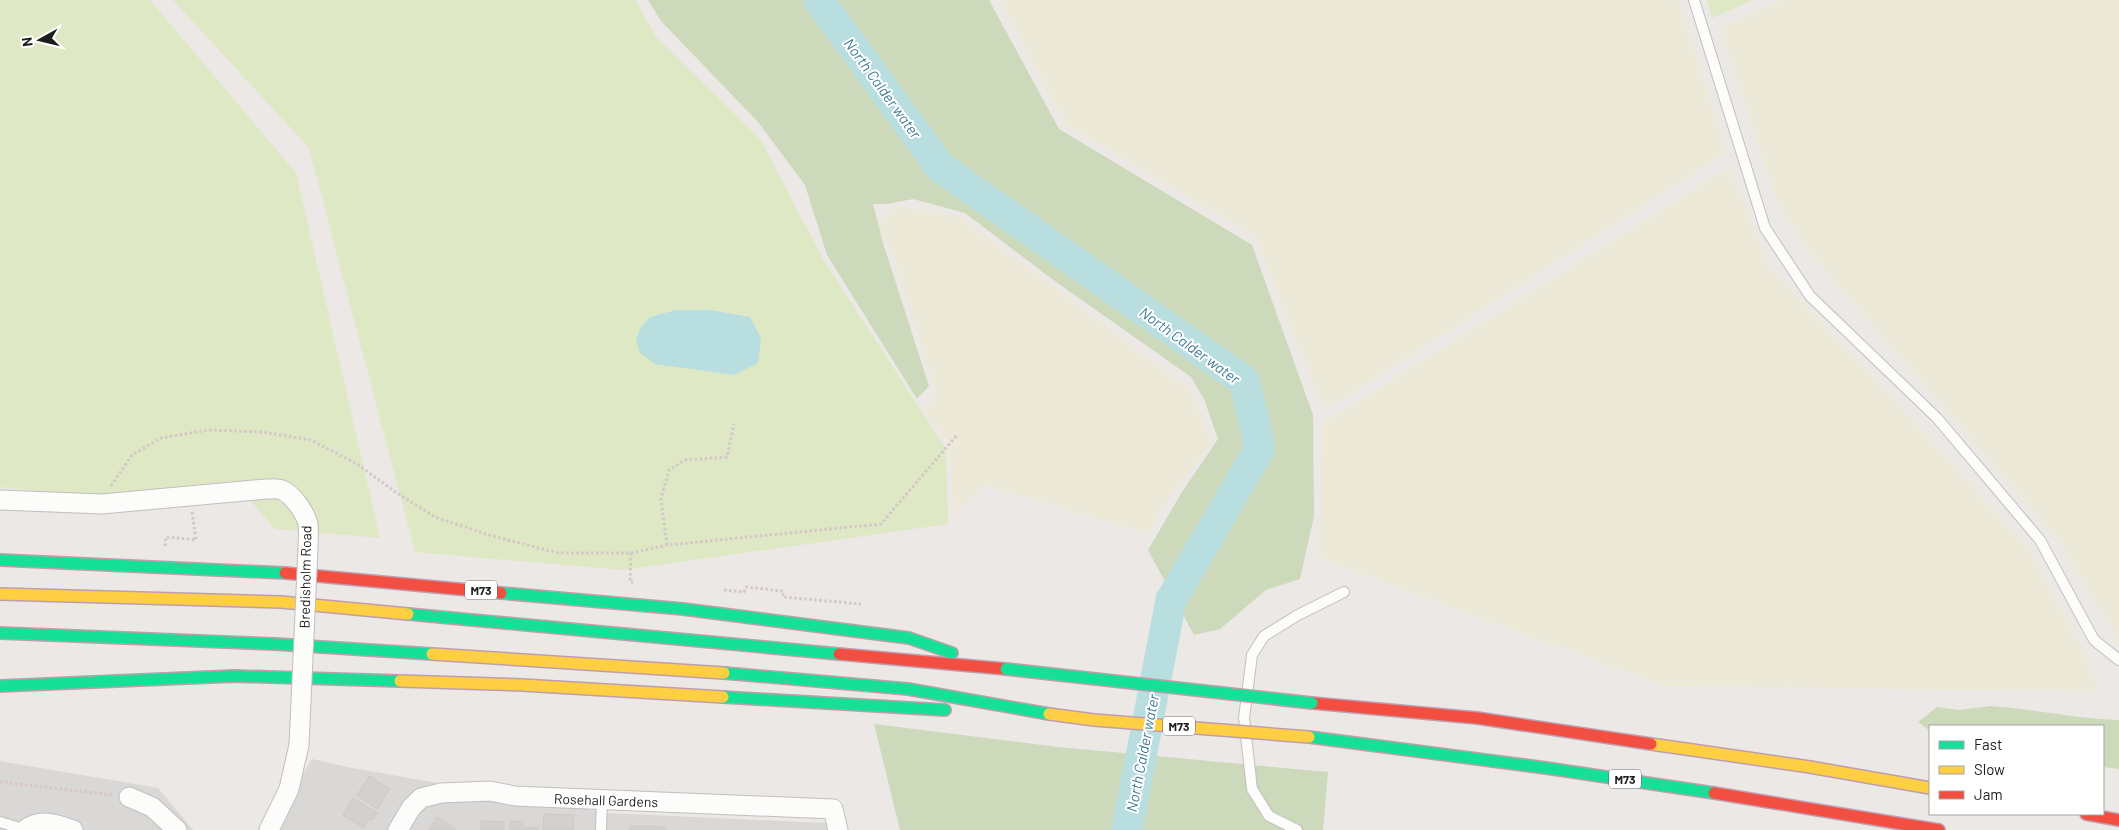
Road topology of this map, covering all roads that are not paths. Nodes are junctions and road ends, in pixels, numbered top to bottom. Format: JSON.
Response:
{"nodes":[{"id":1,"x":1694,"y":0,"type":"edge"},
{"id":2,"x":0,"y":500,"type":"edge"},
{"id":3,"x":0,"y":560,"type":"edge"},
{"id":4,"x":1344,"y":592,"type":"dead end"},
{"id":5,"x":0,"y":594,"type":"edge"},
{"id":6,"x":0,"y":633,"type":"edge"},
{"id":7,"x":957,"y":659,"type":"junction"},
{"id":8,"x":2119,"y":660,"type":"edge"},
{"id":9,"x":560,"y":661,"type":"junction"},
{"id":10,"x":369,"y":662,"type":"dead end"},
{"id":11,"x":310,"y":663,"type":"dead end"},
{"id":12,"x":290,"y":664,"type":"dead end"},
{"id":13,"x":251,"y":665,"type":"dead end"},
{"id":14,"x":0,"y":682,"type":"edge"},
{"id":15,"x":0,"y":686,"type":"edge"},
{"id":16,"x":1049,"y":714,"type":"junction"},
{"id":17,"x":1929,"y":788,"type":"edge"},
{"id":18,"x":130,"y":797,"type":"road end"},
{"id":19,"x":602,"y":800,"type":"junction"},
{"id":20,"x":2092,"y":815,"type":"edge"},
{"id":21,"x":2119,"y":820,"type":"edge"},
{"id":22,"x":0,"y":822,"type":"edge"},
{"id":23,"x":25,"y":830,"type":"edge"},
{"id":24,"x":73,"y":830,"type":"edge"},
{"id":25,"x":177,"y":830,"type":"edge"},
{"id":26,"x":269,"y":830,"type":"edge"},
{"id":27,"x":398,"y":830,"type":"edge"},
{"id":28,"x":601,"y":830,"type":"edge"},
{"id":29,"x":838,"y":830,"type":"edge"},
{"id":30,"x":1297,"y":830,"type":"edge"},
{"id":31,"x":1939,"y":830,"type":"edge"}],
"edges":[{"from":1,"to":8,"type":"lane"},
{"from":2,"to":26,"type":"street","name":"Bredisholm Road","bridge":true},
{"from":3,"to":7,"type":"highway","number":"M73"},
{"from":4,"to":30,"type":"lane"},
{"from":5,"to":7,"type":"highway","number":"M73"},
{"from":6,"to":9,"type":"highway","number":"M73"},
{"from":7,"to":17,"type":"highway","number":"M73","bridge":true},
{"from":9,"to":10,"type":"highway"},
{"from":9,"to":16,"type":"highway","number":"M73"},
{"from":11,"to":12,"type":"highway"},
{"from":13,"to":14,"type":"highway"},
{"from":15,"to":16,"type":"highway"},
{"from":16,"to":31,"type":"highway","number":"M73","bridge":true},
{"from":18,"to":25,"type":"street"},
{"from":19,"to":27,"type":"street","name":"Rosehall Gardens"},
{"from":19,"to":28,"type":"lane"},
{"from":19,"to":29,"type":"street","name":"Rosehall Gardens"},
{"from":20,"to":21,"type":"highway"},
{"from":22,"to":23,"type":"lane"},
{"from":23,"to":24,"type":"street"}]}
